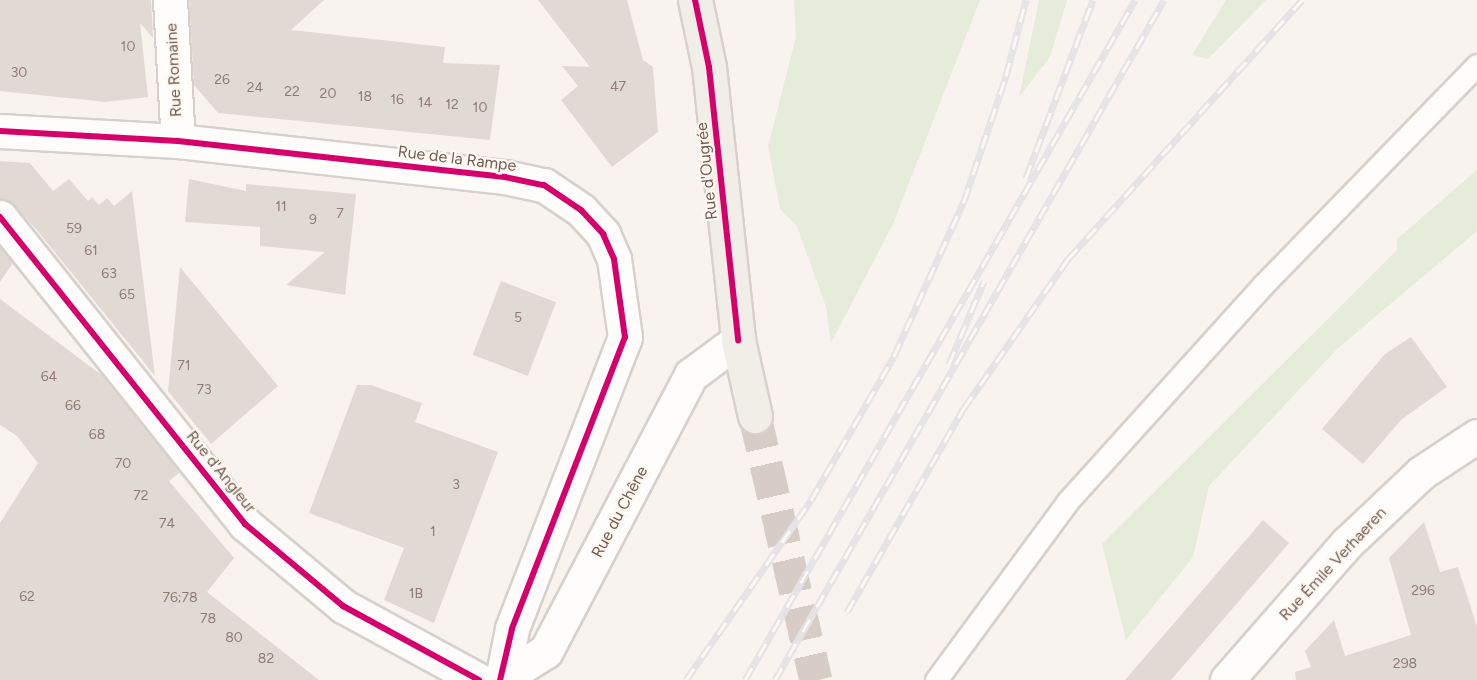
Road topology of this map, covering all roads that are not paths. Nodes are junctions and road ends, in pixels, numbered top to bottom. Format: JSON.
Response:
{"nodes":[{"id":1,"x":170,"y":0,"type":"edge"},
{"id":2,"x":695,"y":0,"type":"edge"},
{"id":3,"x":1477,"y":65,"type":"edge"},
{"id":4,"x":0,"y":131,"type":"edge"},
{"id":5,"x":178,"y":141,"type":"junction"},
{"id":6,"x":0,"y":217,"type":"edge"},
{"id":7,"x":738,"y":340,"type":"junction"},
{"id":8,"x":755,"y":416,"type":"tunnel mouth"},
{"id":9,"x":1477,"y":436,"type":"edge"},
{"id":10,"x":493,"y":680,"type":"edge"},
{"id":11,"x":936,"y":680,"type":"edge"},
{"id":12,"x":1227,"y":680,"type":"edge"}],
"edges":[{"from":1,"to":5,"type":"street","name":"Rue Romaine"},
{"from":2,"to":7,"type":"main road","name":"Rue d'Ougrée"},
{"from":3,"to":11,"type":"lane"},
{"from":4,"to":5,"type":"street","name":"Rue de la Rampe"},
{"from":5,"to":10,"type":"street","name":"Rue de la Rampe"},
{"from":6,"to":10,"type":"street","name":"Rue d'Angleur"},
{"from":7,"to":8,"type":"main road","name":"Rue d'Ougrée"},
{"from":7,"to":10,"type":"street","name":"Rue du Chêne"},
{"from":9,"to":12,"type":"street","name":"Rue Émile Verhaeren"}]}
